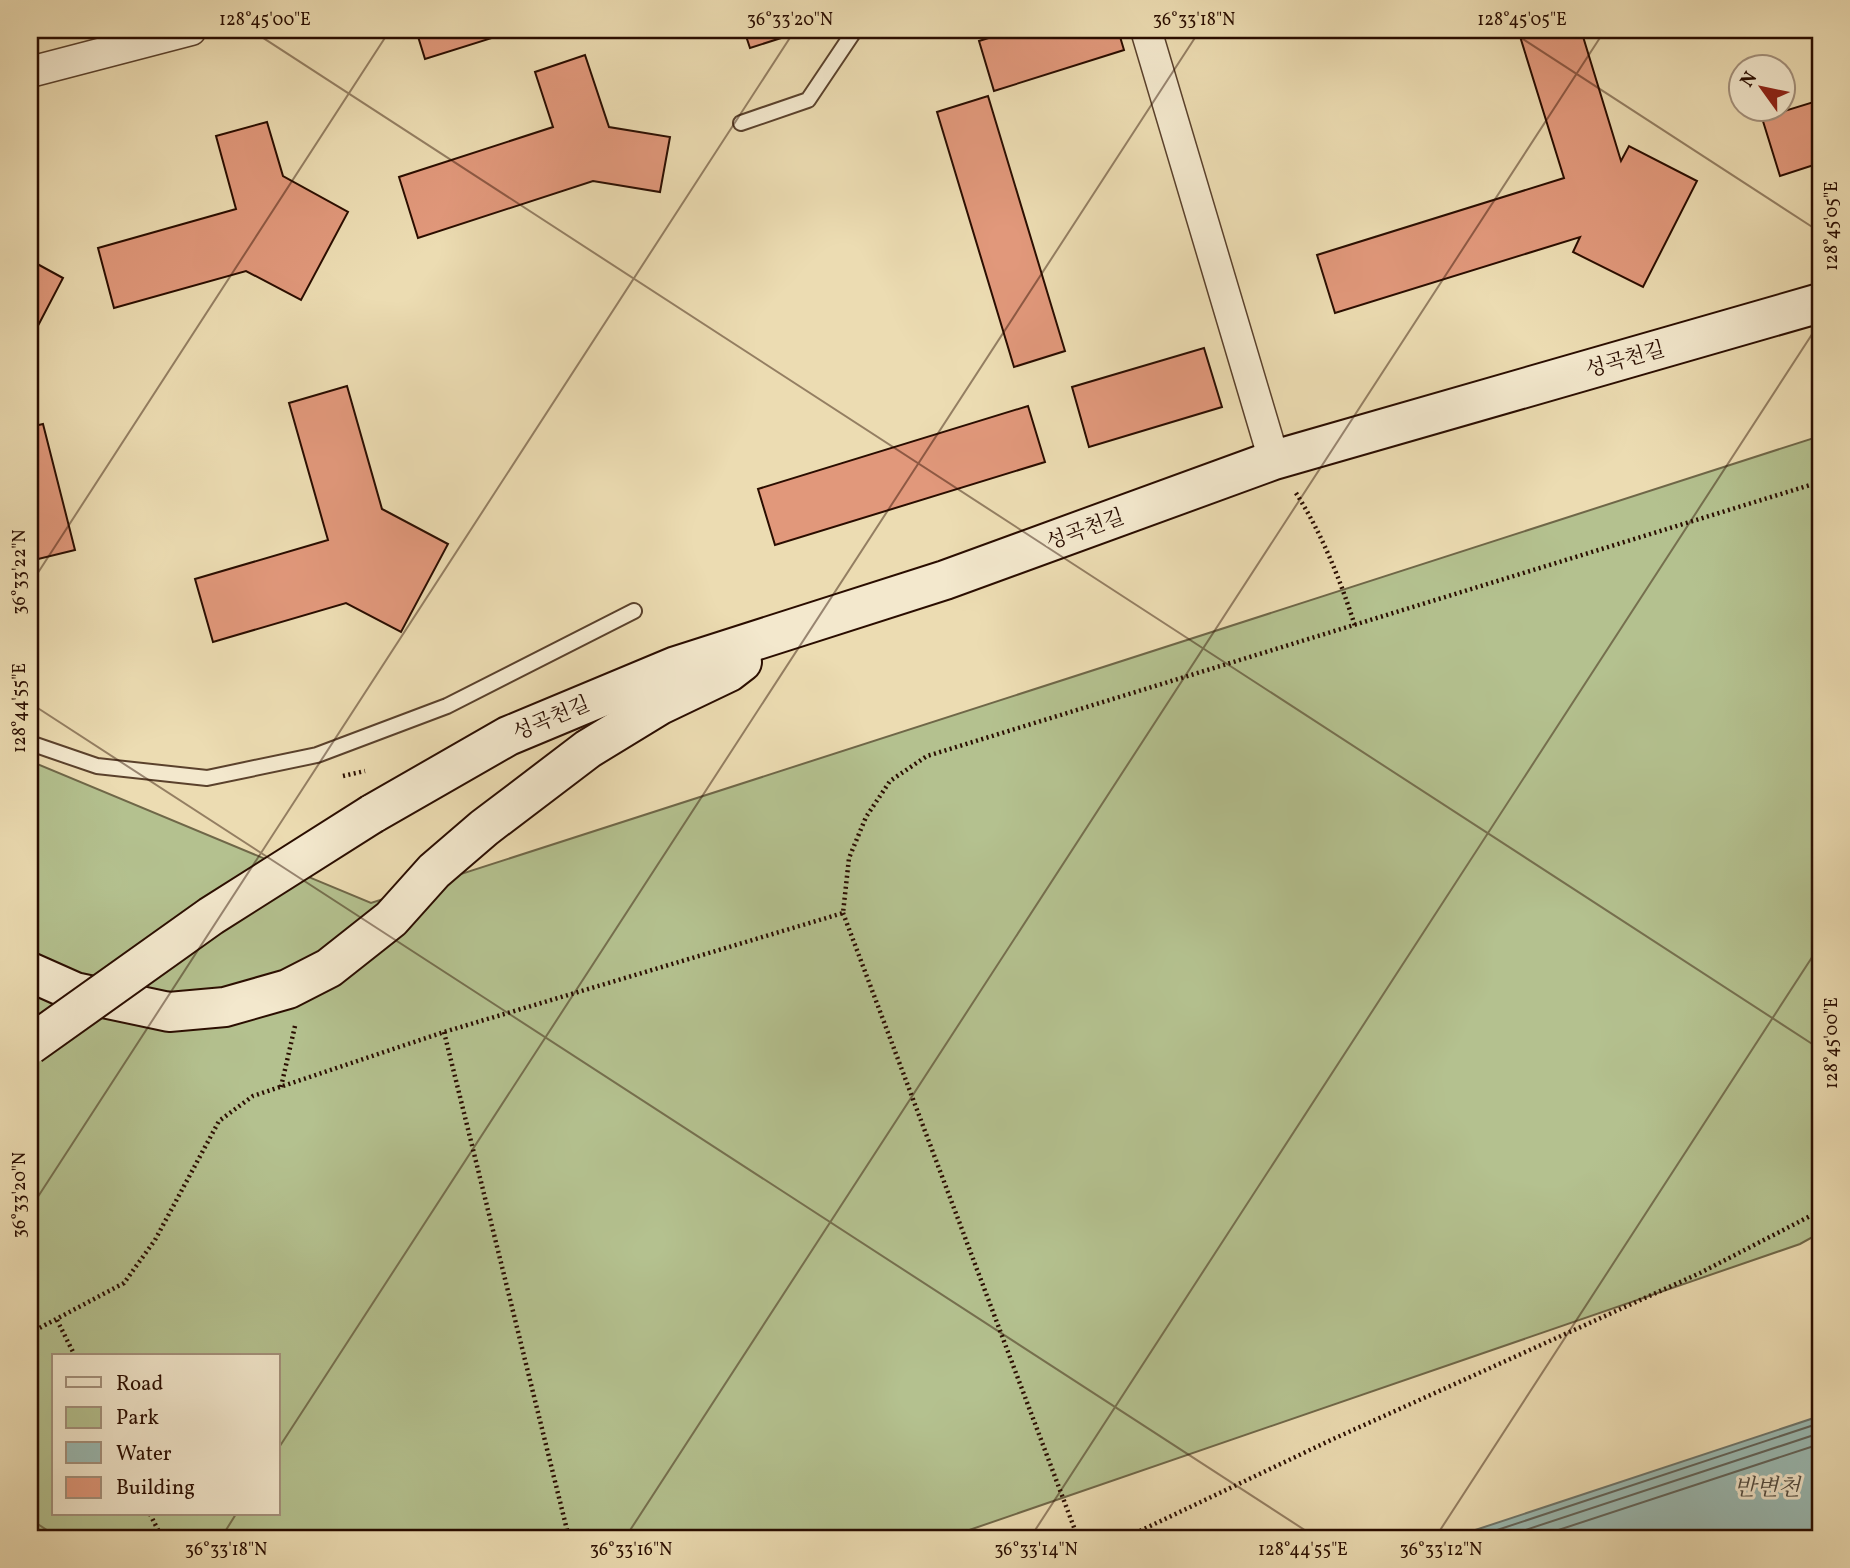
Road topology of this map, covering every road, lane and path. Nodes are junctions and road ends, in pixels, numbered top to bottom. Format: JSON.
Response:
{"nodes":[{"id":1,"x":191,"y":30,"type":"edge"},
{"id":2,"x":855,"y":30,"type":"edge"},
{"id":3,"x":1146,"y":30,"type":"edge"},
{"id":4,"x":30,"y":72,"type":"edge"},
{"id":5,"x":741,"y":124,"type":"dead end"},
{"id":6,"x":1820,"y":303,"type":"edge"},
{"id":7,"x":1275,"y":460,"type":"junction"},
{"id":8,"x":1820,"y":482,"type":"edge"},
{"id":9,"x":634,"y":611,"type":"dead end"},
{"id":10,"x":1355,"y":626,"type":"junction"},
{"id":11,"x":782,"y":632,"type":"junction"},
{"id":12,"x":30,"y":743,"type":"edge"},
{"id":13,"x":843,"y":913,"type":"junction"},
{"id":14,"x":30,"y":972,"type":"edge"},
{"id":15,"x":305,"y":981,"type":"junction"},
{"id":16,"x":444,"y":1032,"type":"junction"},
{"id":17,"x":30,"y":1045,"type":"edge"},
{"id":18,"x":281,"y":1087,"type":"junction"},
{"id":19,"x":1820,"y":1211,"type":"edge"},
{"id":20,"x":57,"y":1320,"type":"junction"},
{"id":21,"x":30,"y":1333,"type":"edge"},
{"id":22,"x":74,"y":1354,"type":"edge"},
{"id":23,"x":151,"y":1516,"type":"edge"},
{"id":24,"x":162,"y":1538,"type":"edge"},
{"id":25,"x":569,"y":1538,"type":"edge"},
{"id":26,"x":1078,"y":1538,"type":"edge"},
{"id":27,"x":1125,"y":1538,"type":"edge"}],
"edges":[{"from":1,"to":4,"type":"street"},
{"from":2,"to":5,"type":"lane"},
{"from":3,"to":7,"type":"street"},
{"from":6,"to":7,"type":"street","name":"성곡천길"},
{"from":7,"to":10,"type":"path"},
{"from":7,"to":11,"type":"street","name":"성곡천길"},
{"from":8,"to":10,"type":"path"},
{"from":9,"to":12,"type":"lane"},
{"from":10,"to":13,"type":"path"},
{"from":11,"to":15,"type":"street"},
{"from":11,"to":17,"type":"street","name":"성곡천길","bridge":true},
{"from":13,"to":16,"type":"path"},
{"from":13,"to":26,"type":"path"},
{"from":14,"to":15,"type":"street"},
{"from":15,"to":18,"type":"path"},
{"from":16,"to":18,"type":"path"},
{"from":16,"to":25,"type":"path"},
{"from":18,"to":20,"type":"path"},
{"from":19,"to":27,"type":"path"},
{"from":20,"to":21,"type":"path"},
{"from":20,"to":22,"type":"path"},
{"from":23,"to":24,"type":"path"}]}
